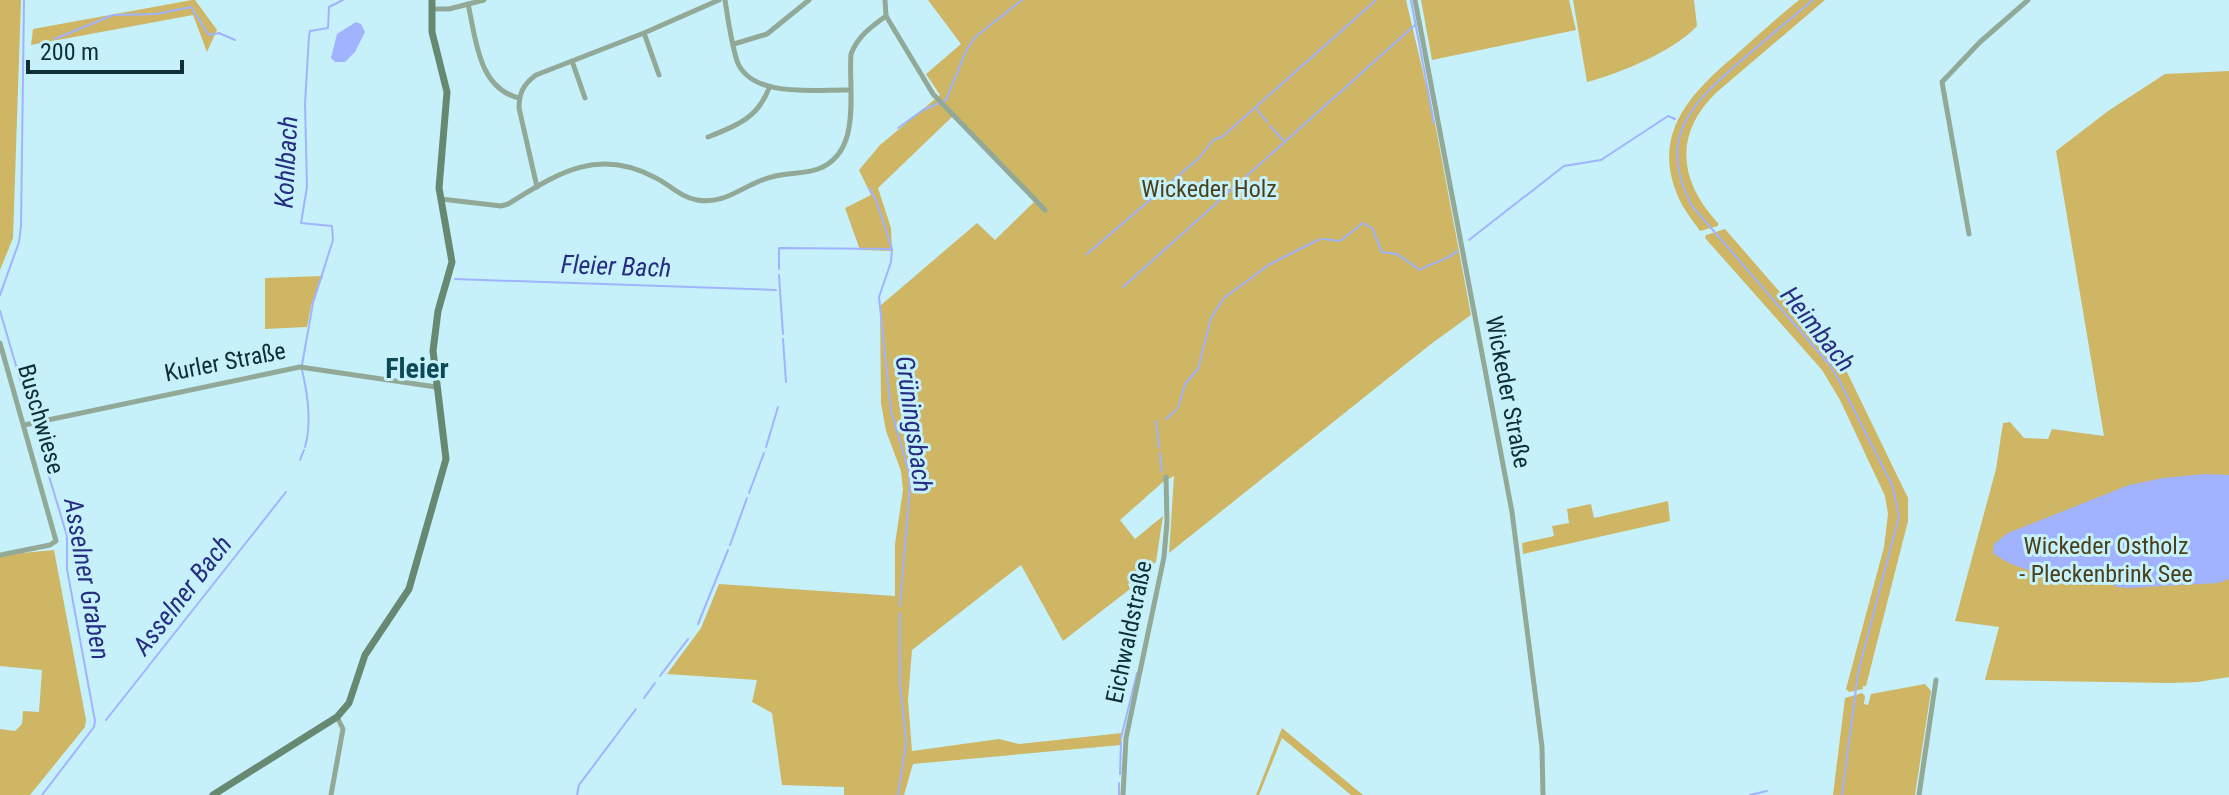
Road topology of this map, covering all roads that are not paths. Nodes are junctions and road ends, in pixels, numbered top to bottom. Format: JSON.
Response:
{"nodes":[{"id":1,"x":484,"y":0,"type":"edge"},
{"id":2,"x":719,"y":0,"type":"edge"},
{"id":3,"x":725,"y":0,"type":"edge"},
{"id":4,"x":809,"y":0,"type":"edge"},
{"id":5,"x":885,"y":0,"type":"edge"},
{"id":6,"x":1415,"y":0,"type":"edge"},
{"id":7,"x":2028,"y":0,"type":"edge"},
{"id":8,"x":432,"y":2,"type":"edge"},
{"id":9,"x":468,"y":4,"type":"junction"},
{"id":10,"x":886,"y":16,"type":"junction"},
{"id":11,"x":644,"y":33,"type":"junction"},
{"id":12,"x":734,"y":44,"type":"junction"},
{"id":13,"x":572,"y":61,"type":"junction"},
{"id":14,"x":659,"y":75,"type":"dead end"},
{"id":15,"x":769,"y":88,"type":"junction"},
{"id":16,"x":850,"y":90,"type":"junction"},
{"id":17,"x":519,"y":98,"type":"junction"},
{"id":18,"x":585,"y":98,"type":"dead end"},
{"id":19,"x":708,"y":137,"type":"dead end"},
{"id":20,"x":537,"y":187,"type":"junction"},
{"id":21,"x":441,"y":197,"type":"junction"},
{"id":22,"x":1045,"y":210,"type":"dead end"},
{"id":23,"x":1969,"y":234,"type":"dead end"},
{"id":24,"x":0,"y":343,"type":"edge"},
{"id":25,"x":436,"y":387,"type":"junction"},
{"id":26,"x":25,"y":425,"type":"junction"},
{"id":27,"x":1166,"y":477,"type":"dead end"},
{"id":28,"x":0,"y":555,"type":"edge"},
{"id":29,"x":1936,"y":680,"type":"dead end"},
{"id":30,"x":337,"y":717,"type":"junction"},
{"id":31,"x":213,"y":795,"type":"edge"},
{"id":32,"x":331,"y":795,"type":"edge"},
{"id":33,"x":1123,"y":795,"type":"edge"},
{"id":34,"x":1543,"y":795,"type":"edge"},
{"id":35,"x":1919,"y":795,"type":"edge"}],
"edges":[{"from":1,"to":9,"type":"street"},
{"from":2,"to":11,"type":"street"},
{"from":3,"to":12,"type":"street"},
{"from":4,"to":12,"type":"street"},
{"from":5,"to":10,"type":"street"},
{"from":6,"to":34,"type":"street","name":"Wickeder Straße"},
{"from":7,"to":23,"type":"street"},
{"from":8,"to":9,"type":"street"},
{"from":8,"to":21,"type":"main road"},
{"from":9,"to":17,"type":"street"},
{"from":10,"to":16,"type":"street"},
{"from":10,"to":22,"type":"street"},
{"from":11,"to":13,"type":"street"},
{"from":11,"to":14,"type":"street"},
{"from":12,"to":15,"type":"street"},
{"from":13,"to":17,"type":"street"},
{"from":13,"to":18,"type":"street"},
{"from":15,"to":16,"type":"street"},
{"from":15,"to":19,"type":"street"},
{"from":16,"to":20,"type":"street"},
{"from":17,"to":20,"type":"street"},
{"from":20,"to":21,"type":"street"},
{"from":21,"to":25,"type":"main road"},
{"from":24,"to":26,"type":"street","name":"Buschwiese"},
{"from":25,"to":26,"type":"street","name":"Kurler Straße"},
{"from":25,"to":30,"type":"main road"},
{"from":26,"to":28,"type":"street","name":"Buschwiese"},
{"from":27,"to":33,"type":"street","name":"Eichwaldstraße"},
{"from":29,"to":35,"type":"street"},
{"from":30,"to":31,"type":"main road"},
{"from":30,"to":32,"type":"street"}]}
